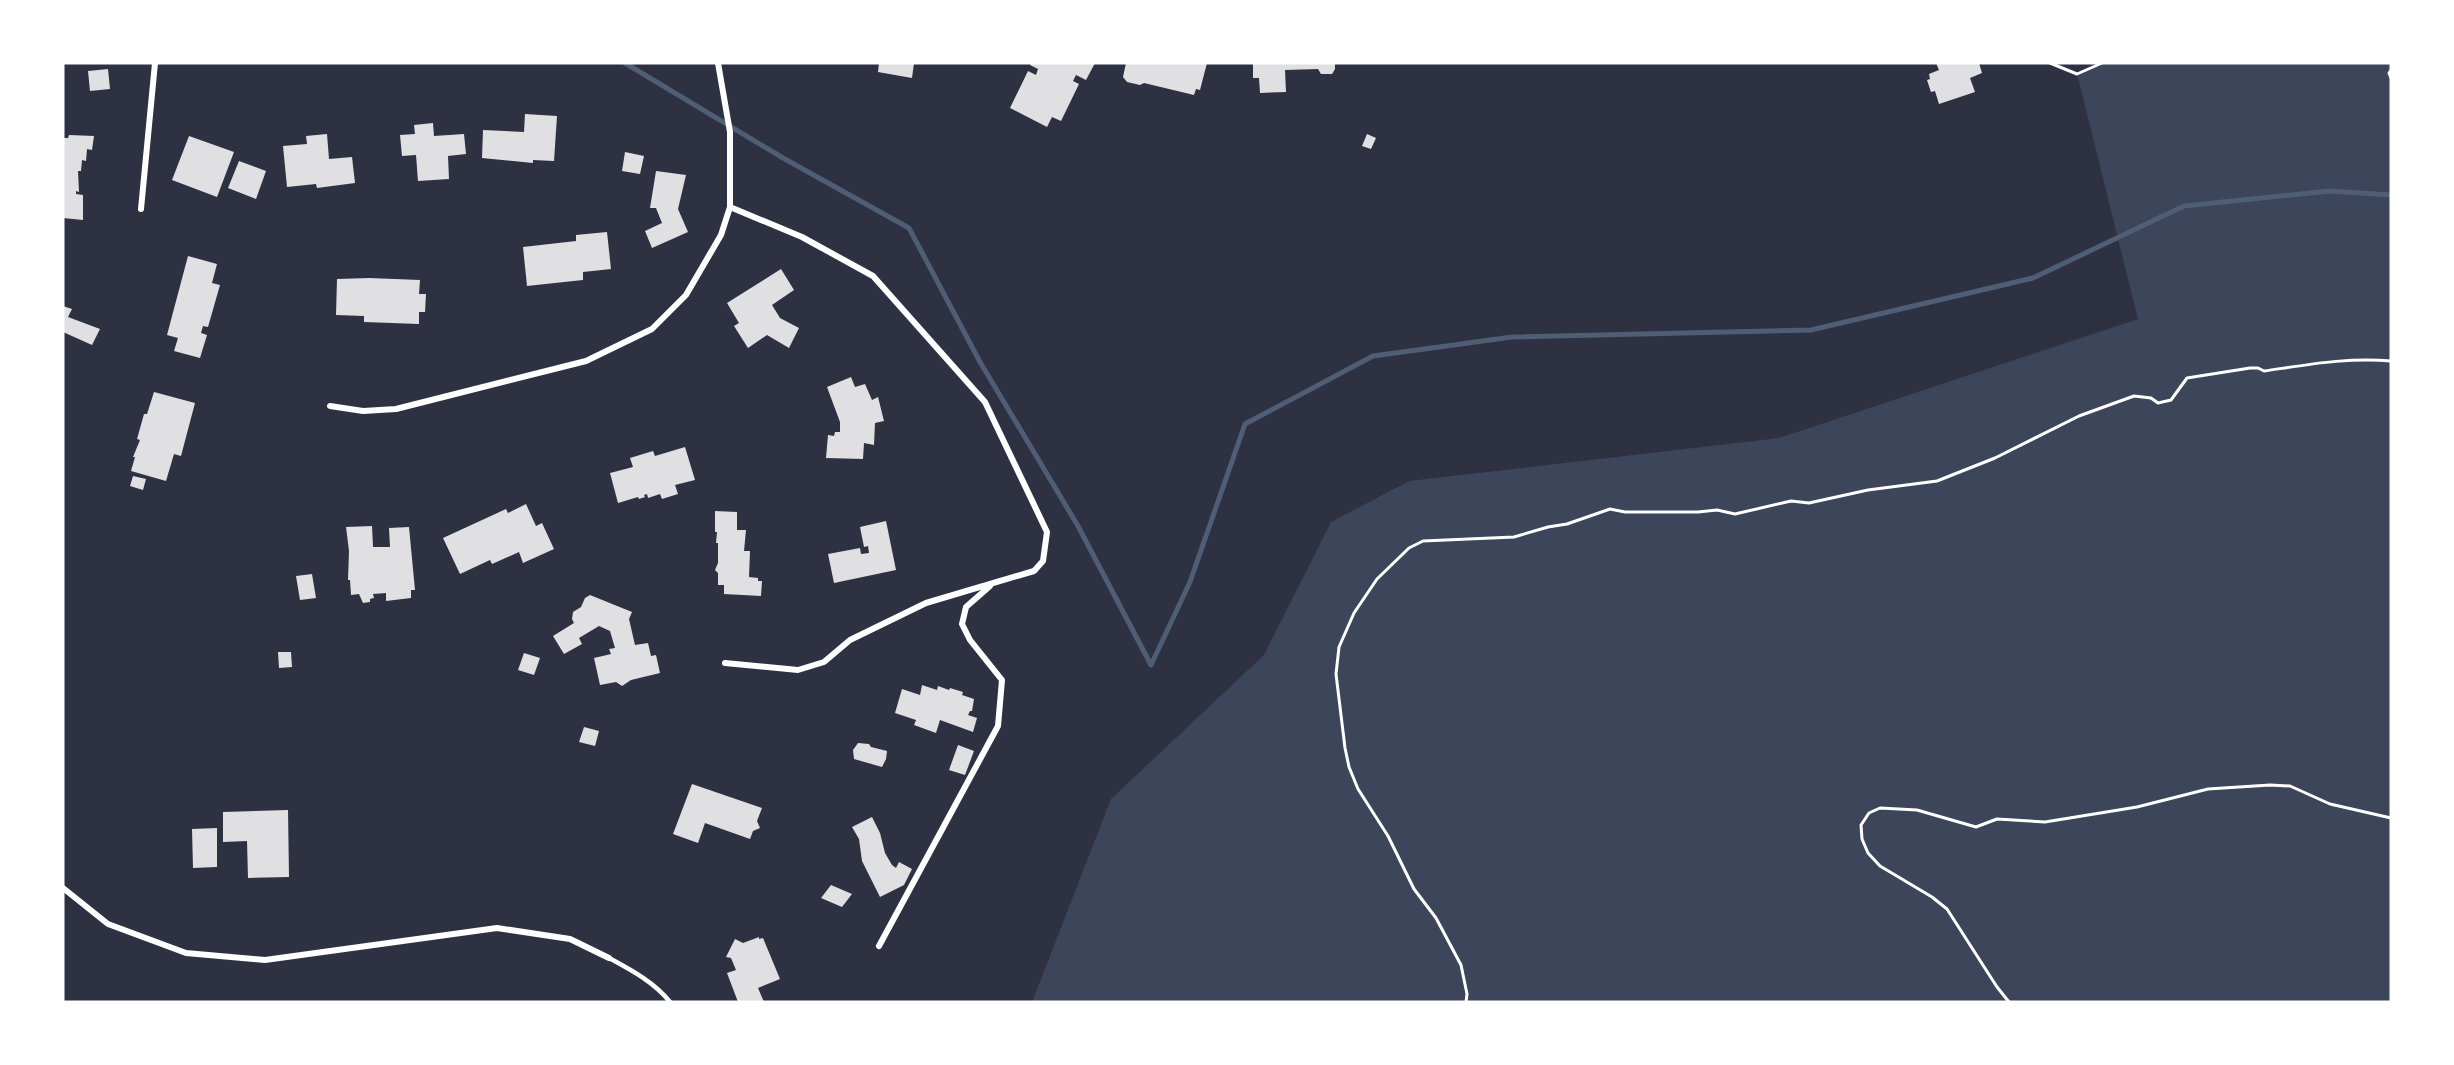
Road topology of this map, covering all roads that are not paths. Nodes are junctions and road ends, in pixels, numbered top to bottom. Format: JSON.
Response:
{"nodes":[{"id":1,"x":155,"y":63,"type":"edge"},
{"id":2,"x":718,"y":63,"type":"edge"},
{"id":3,"x":730,"y":207,"type":"junction"},
{"id":4,"x":141,"y":209,"type":"dead end"},
{"id":5,"x":330,"y":406,"type":"dead end"},
{"id":6,"x":993,"y":584,"type":"junction"},
{"id":7,"x":725,"y":663,"type":"dead end"},
{"id":8,"x":63,"y":888,"type":"edge"},
{"id":9,"x":879,"y":946,"type":"dead end"},
{"id":10,"x":609,"y":958,"type":"joint"},
{"id":11,"x":670,"y":1002,"type":"edge"}],
"edges":[{"from":1,"to":4,"type":"street"},
{"from":2,"to":3,"type":"street"},
{"from":3,"to":5,"type":"street"},
{"from":3,"to":6,"type":"street"},
{"from":6,"to":7,"type":"street"},
{"from":6,"to":9,"type":"street"},
{"from":8,"to":10,"type":"street"},
{"from":10,"to":11,"type":"lane"}]}
